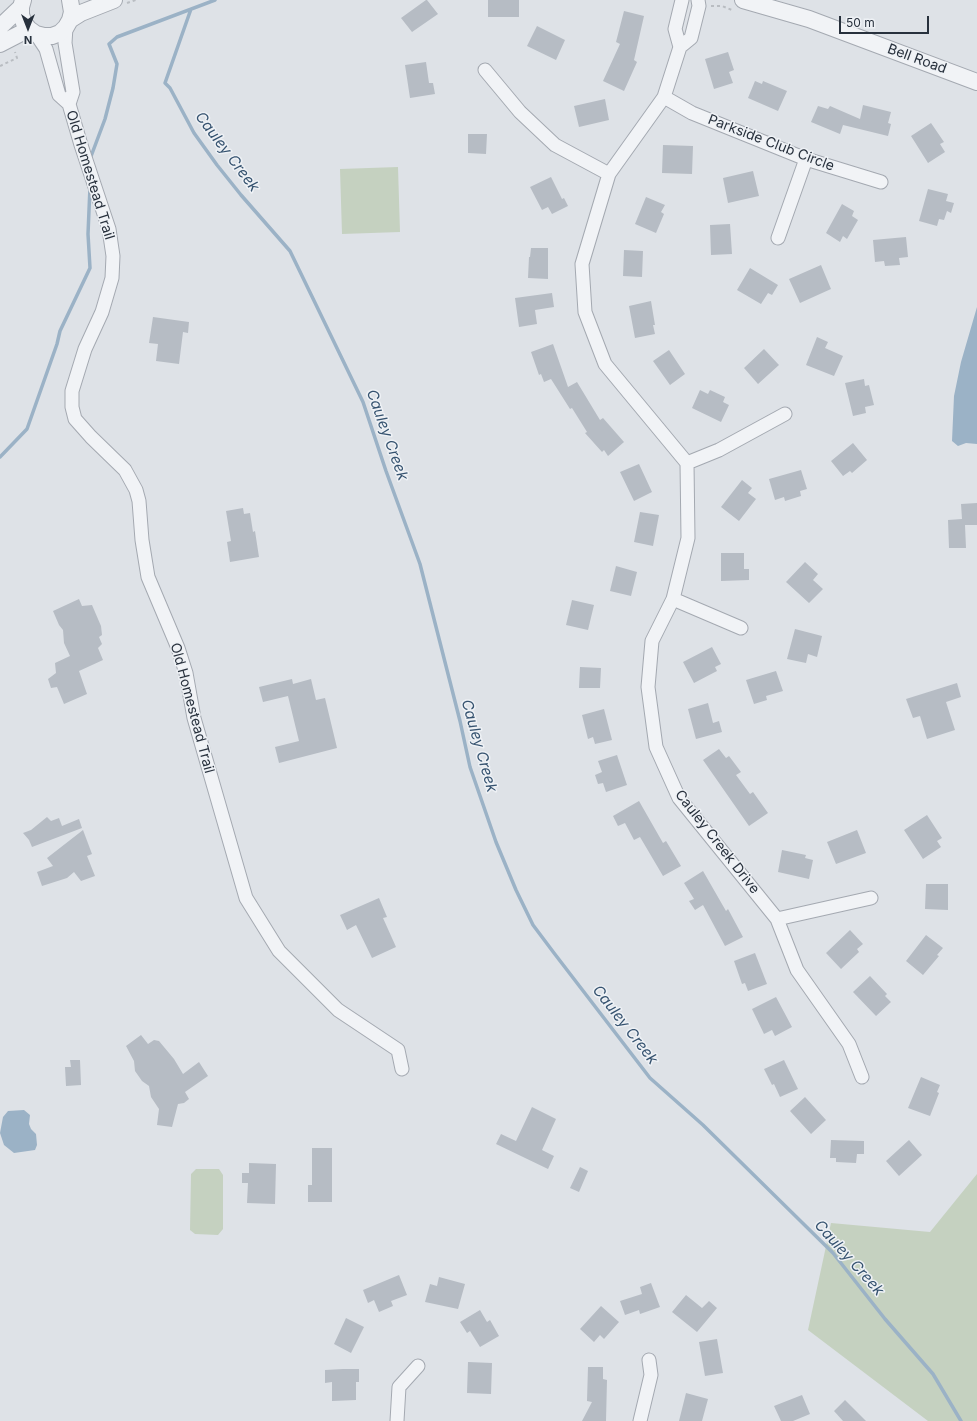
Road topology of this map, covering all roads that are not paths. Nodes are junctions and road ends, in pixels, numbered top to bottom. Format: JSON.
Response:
{"nodes":[{"id":1,"x":70,"y":0,"type":"edge"},
{"id":2,"x":114,"y":0,"type":"edge"},
{"id":3,"x":682,"y":0,"type":"edge"},
{"id":4,"x":698,"y":3,"type":"edge"},
{"id":5,"x":22,"y":4,"type":"edge"},
{"id":6,"x":739,"y":6,"type":"edge"},
{"id":7,"x":68,"y":24,"type":"junction"},
{"id":8,"x":0,"y":28,"type":"edge"},
{"id":9,"x":32,"y":32,"type":"junction"},
{"id":10,"x":0,"y":44,"type":"edge"},
{"id":11,"x":680,"y":46,"type":"junction"},
{"id":12,"x":485,"y":70,"type":"dead end"},
{"id":13,"x":977,"y":82,"type":"edge"},
{"id":14,"x":664,"y":97,"type":"junction"},
{"id":15,"x":69,"y":104,"type":"junction"},
{"id":16,"x":806,"y":158,"type":"junction"},
{"id":17,"x":609,"y":174,"type":"junction"},
{"id":18,"x":881,"y":182,"type":"dead end"},
{"id":19,"x":778,"y":238,"type":"dead end"},
{"id":20,"x":785,"y":414,"type":"dead end"},
{"id":21,"x":687,"y":463,"type":"junction"},
{"id":22,"x":673,"y":598,"type":"junction"},
{"id":23,"x":741,"y":628,"type":"dead end"},
{"id":24,"x":871,"y":898,"type":"dead end"},
{"id":25,"x":777,"y":919,"type":"junction"},
{"id":26,"x":402,"y":1069,"type":"dead end"},
{"id":27,"x":862,"y":1077,"type":"dead end"},
{"id":28,"x":650,"y":1360,"type":"dead end"},
{"id":29,"x":418,"y":1366,"type":"dead end"},
{"id":30,"x":397,"y":1421,"type":"edge"},
{"id":31,"x":640,"y":1421,"type":"edge"}],
"edges":[{"from":1,"to":7,"type":"street"},
{"from":2,"to":7,"type":"street"},
{"from":3,"to":11,"type":"street"},
{"from":4,"to":11,"type":"street"},
{"from":5,"to":8,"type":"street"},
{"from":5,"to":9,"type":"street"},
{"from":6,"to":13,"type":"street","name":"Bell Road"},
{"from":7,"to":9,"type":"street"},
{"from":7,"to":15,"type":"street"},
{"from":9,"to":10,"type":"street"},
{"from":9,"to":15,"type":"street"},
{"from":11,"to":14,"type":"street"},
{"from":12,"to":17,"type":"street"},
{"from":14,"to":16,"type":"street","name":"Parkside Club Circle"},
{"from":14,"to":17,"type":"street"},
{"from":15,"to":26,"type":"street","name":"Old Homestead Trail"},
{"from":16,"to":18,"type":"street","name":"Parkside Club Circle"},
{"from":16,"to":19,"type":"street"},
{"from":17,"to":21,"type":"street"},
{"from":20,"to":21,"type":"street"},
{"from":21,"to":22,"type":"street","name":"Cauley Creek Drive"},
{"from":22,"to":23,"type":"street"},
{"from":22,"to":25,"type":"street","name":"Cauley Creek Drive"},
{"from":24,"to":25,"type":"street"},
{"from":25,"to":27,"type":"street","name":"Cauley Creek Drive"},
{"from":28,"to":31,"type":"street"},
{"from":29,"to":30,"type":"street"}]}
